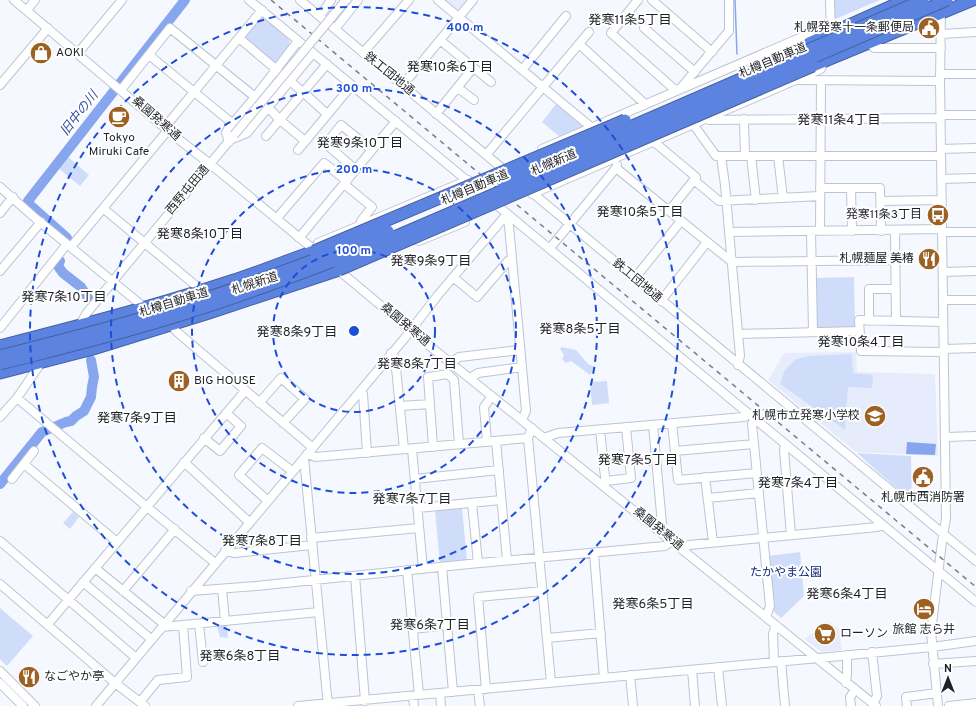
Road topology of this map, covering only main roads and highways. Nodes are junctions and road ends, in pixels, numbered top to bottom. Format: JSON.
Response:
{"nodes":[{"id":1,"x":905,"y":0,"type":"edge"},
{"id":2,"x":923,"y":0,"type":"edge"},
{"id":3,"x":947,"y":0,"type":"edge"},
{"id":4,"x":973,"y":0,"type":"edge"},
{"id":5,"x":0,"y":346,"type":"edge"},
{"id":6,"x":0,"y":356,"type":"edge"},
{"id":7,"x":0,"y":364,"type":"edge"},
{"id":8,"x":0,"y":372,"type":"edge"}],
"edges":[{"from":1,"to":5,"type":"highway","name":"札幌新道","bridge":true},
{"from":2,"to":6,"type":"highway","name":"札樽自動車道","bridge":true},
{"from":3,"to":7,"type":"highway","name":"札樽自動車道","bridge":true},
{"from":4,"to":8,"type":"highway","name":"札幌新道","bridge":true}]}
